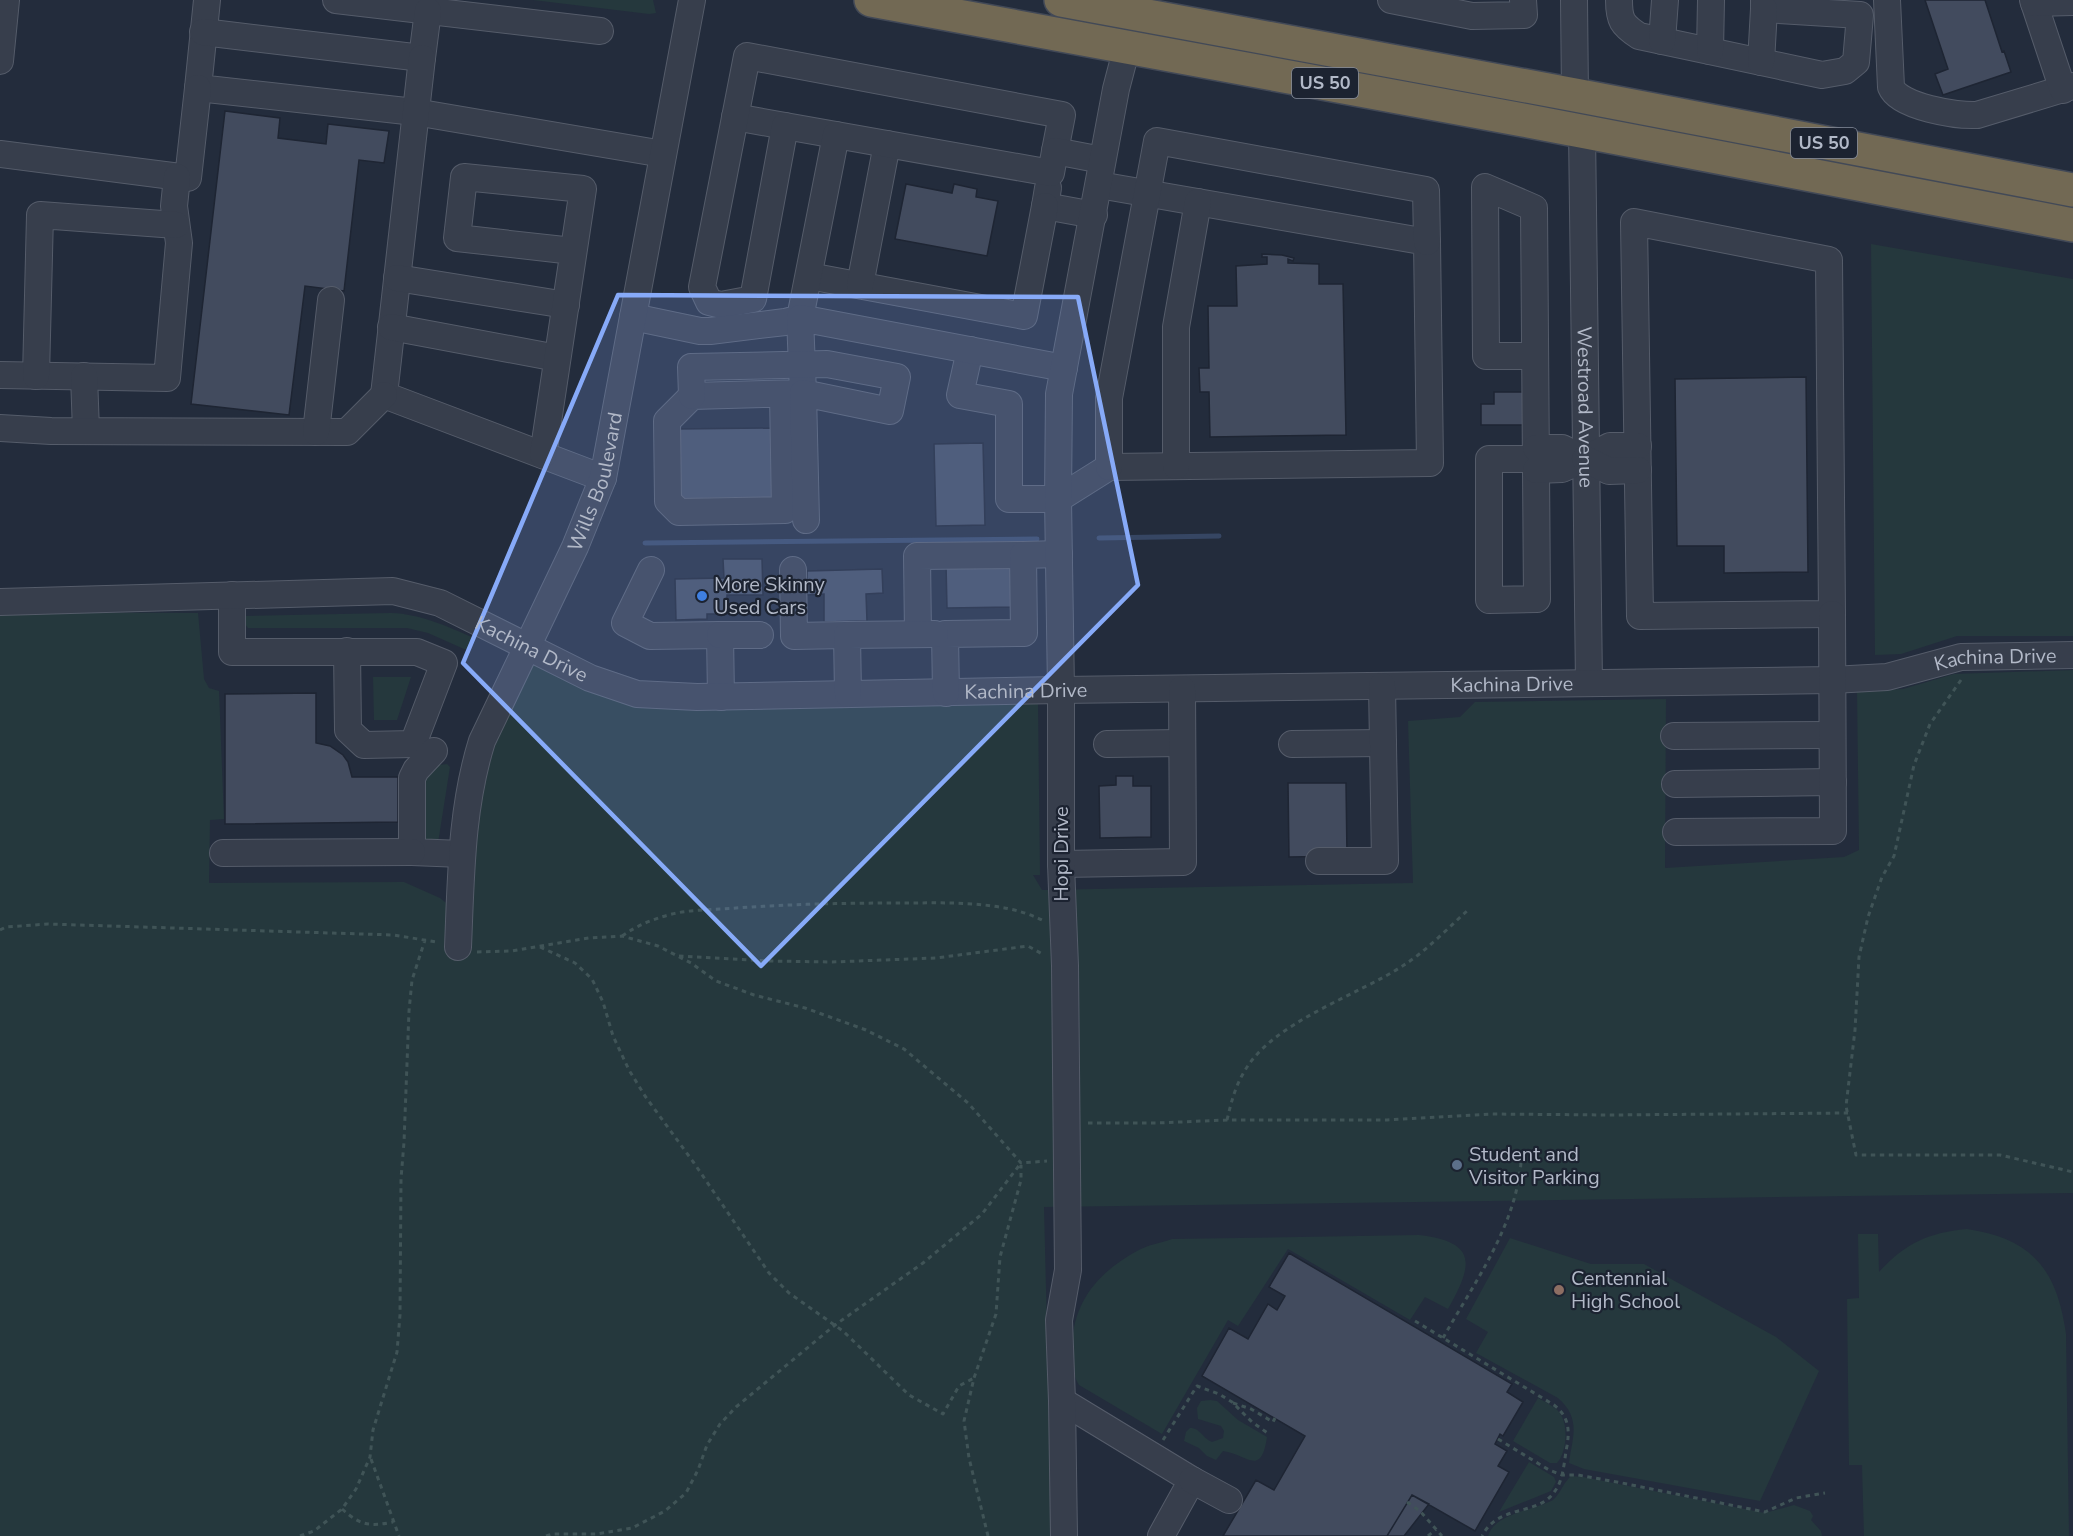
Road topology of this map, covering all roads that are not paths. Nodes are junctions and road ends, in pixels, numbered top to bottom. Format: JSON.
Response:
{"nodes":[{"id":1,"x":6,"y":0,"type":"edge"},
{"id":2,"x":207,"y":0,"type":"edge"},
{"id":3,"x":336,"y":0,"type":"edge"},
{"id":4,"x":692,"y":0,"type":"edge"},
{"id":5,"x":871,"y":0,"type":"edge"},
{"id":6,"x":1061,"y":0,"type":"edge"},
{"id":7,"x":1391,"y":0,"type":"edge"},
{"id":8,"x":1523,"y":0,"type":"edge"},
{"id":9,"x":1574,"y":0,"type":"edge"},
{"id":10,"x":1619,"y":0,"type":"edge"},
{"id":11,"x":1665,"y":0,"type":"edge"},
{"id":12,"x":1712,"y":0,"type":"edge"},
{"id":13,"x":1887,"y":0,"type":"edge"},
{"id":14,"x":2034,"y":1,"type":"edge"},
{"id":15,"x":2073,"y":2,"type":"edge"},
{"id":16,"x":1764,"y":4,"type":"edge"},
{"id":17,"x":1860,"y":8,"type":"edge"},
{"id":18,"x":428,"y":11,"type":"junction"},
{"id":19,"x":600,"y":31,"type":"dead end"},
{"id":20,"x":203,"y":32,"type":"junction"},
{"id":21,"x":1662,"y":41,"type":"junction"},
{"id":22,"x":1127,"y":47,"type":"junction"},
{"id":23,"x":1710,"y":51,"type":"junction"},
{"id":24,"x":422,"y":58,"type":"junction"},
{"id":25,"x":0,"y":61,"type":"edge"},
{"id":26,"x":1761,"y":62,"type":"junction"},
{"id":27,"x":198,"y":88,"type":"junction"},
{"id":28,"x":2068,"y":88,"type":"edge"},
{"id":29,"x":1575,"y":95,"type":"junction"},
{"id":30,"x":415,"y":112,"type":"junction"},
{"id":31,"x":735,"y":117,"type":"junction"},
{"id":32,"x":786,"y":126,"type":"junction"},
{"id":33,"x":1582,"y":131,"type":"junction"},
{"id":34,"x":836,"y":135,"type":"junction"},
{"id":35,"x":887,"y":144,"type":"junction"},
{"id":36,"x":0,"y":154,"type":"edge"},
{"id":37,"x":663,"y":154,"type":"junction"},
{"id":38,"x":1102,"y":160,"type":"junction"},
{"id":39,"x":1053,"y":162,"type":"junction"},
{"id":40,"x":177,"y":177,"type":"junction"},
{"id":41,"x":1099,"y":185,"type":"junction"},
{"id":42,"x":2073,"y":190,"type":"edge"},
{"id":43,"x":1148,"y":194,"type":"junction"},
{"id":44,"x":1198,"y":202,"type":"junction"},
{"id":45,"x":1045,"y":206,"type":"junction"},
{"id":46,"x":1094,"y":215,"type":"junction"},
{"id":47,"x":176,"y":225,"type":"junction"},
{"id":48,"x":2073,"y":225,"type":"edge"},
{"id":49,"x":1427,"y":242,"type":"junction"},
{"id":50,"x":573,"y":251,"type":"junction"},
{"id":51,"x":809,"y":276,"type":"junction"},
{"id":52,"x":397,"y":278,"type":"junction"},
{"id":53,"x":860,"y":285,"type":"junction"},
{"id":54,"x":331,"y":300,"type":"dead end"},
{"id":55,"x":566,"y":305,"type":"junction"},
{"id":56,"x":633,"y":317,"type":"junction"},
{"id":57,"x":800,"y":318,"type":"junction"},
{"id":58,"x":391,"y":327,"type":"junction"},
{"id":59,"x":901,"y":337,"type":"junction"},
{"id":60,"x":970,"y":350,"type":"junction"},
{"id":61,"x":1535,"y":356,"type":"junction"},
{"id":62,"x":557,"y":358,"type":"junction"},
{"id":63,"x":802,"y":364,"type":"junction"},
{"id":64,"x":1064,"y":368,"type":"junction"},
{"id":65,"x":0,"y":375,"type":"edge"},
{"id":66,"x":36,"y":376,"type":"junction"},
{"id":67,"x":84,"y":376,"type":"junction"},
{"id":68,"x":897,"y":377,"type":"junction"},
{"id":69,"x":793,"y":394,"type":"junction"},
{"id":70,"x":384,"y":395,"type":"junction"},
{"id":71,"x":692,"y":396,"type":"junction"},
{"id":72,"x":0,"y":428,"type":"edge"},
{"id":73,"x":86,"y":431,"type":"junction"},
{"id":74,"x":316,"y":432,"type":"junction"},
{"id":75,"x":543,"y":455,"type":"junction"},
{"id":76,"x":1638,"y":458,"type":"junction"},
{"id":77,"x":1536,"y":459,"type":"junction"},
{"id":78,"x":1585,"y":459,"type":"junction"},
{"id":79,"x":1176,"y":466,"type":"junction"},
{"id":80,"x":1109,"y":467,"type":"junction"},
{"id":81,"x":603,"y":478,"type":"junction"},
{"id":82,"x":1058,"y":500,"type":"junction"},
{"id":83,"x":806,"y":520,"type":"dead end"},
{"id":84,"x":1059,"y":554,"type":"junction"},
{"id":85,"x":1023,"y":555,"type":"junction"},
{"id":86,"x":651,"y":570,"type":"dead end"},
{"id":87,"x":793,"y":570,"type":"dead end"},
{"id":88,"x":232,"y":596,"type":"junction"},
{"id":89,"x":0,"y":602,"type":"edge"},
{"id":90,"x":1832,"y":614,"type":"junction"},
{"id":91,"x":918,"y":634,"type":"junction"},
{"id":92,"x":945,"y":634,"type":"junction"},
{"id":93,"x":720,"y":635,"type":"junction"},
{"id":94,"x":760,"y":635,"type":"dead end"},
{"id":95,"x":847,"y":635,"type":"junction"},
{"id":96,"x":526,"y":645,"type":"junction"},
{"id":97,"x":347,"y":651,"type":"junction"},
{"id":98,"x":2073,"y":655,"type":"edge"},
{"id":99,"x":1832,"y":680,"type":"junction"},
{"id":100,"x":1589,"y":683,"type":"junction"},
{"id":101,"x":1382,"y":686,"type":"junction"},
{"id":102,"x":1182,"y":688,"type":"junction"},
{"id":103,"x":1061,"y":690,"type":"junction"},
{"id":104,"x":946,"y":693,"type":"junction"},
{"id":105,"x":848,"y":694,"type":"junction"},
{"id":106,"x":721,"y":697,"type":"junction"},
{"id":107,"x":1832,"y":735,"type":"junction"},
{"id":108,"x":1674,"y":736,"type":"dead end"},
{"id":109,"x":1182,"y":743,"type":"junction"},
{"id":110,"x":1383,"y":743,"type":"junction"},
{"id":111,"x":1107,"y":744,"type":"dead end"},
{"id":112,"x":1292,"y":744,"type":"dead end"},
{"id":113,"x":424,"y":747,"type":"junction"},
{"id":114,"x":475,"y":762,"type":"junction"},
{"id":115,"x":1833,"y":782,"type":"junction"},
{"id":116,"x":1675,"y":784,"type":"dead end"},
{"id":117,"x":1676,"y":832,"type":"dead end"},
{"id":118,"x":412,"y":852,"type":"junction"},
{"id":119,"x":223,"y":853,"type":"dead end"},
{"id":120,"x":462,"y":854,"type":"junction"},
{"id":121,"x":1319,"y":861,"type":"dead end"},
{"id":122,"x":1061,"y":864,"type":"junction"},
{"id":123,"x":458,"y":947,"type":"road end"},
{"id":124,"x":1062,"y":1401,"type":"junction"},
{"id":125,"x":1192,"y":1480,"type":"junction"},
{"id":126,"x":1229,"y":1500,"type":"dead end"},
{"id":127,"x":1064,"y":1536,"type":"edge"},
{"id":128,"x":1161,"y":1536,"type":"edge"}],
"edges":[{"from":1,"to":25,"type":"street"},
{"from":2,"to":20,"type":"street"},
{"from":3,"to":18,"type":"street"},
{"from":4,"to":37,"type":"street","name":"Wills Boulevard"},
{"from":5,"to":22,"type":"highway","number":"US 50"},
{"from":6,"to":29,"type":"highway","number":"US 50"},
{"from":7,"to":8,"type":"street"},
{"from":9,"to":29,"type":"street"},
{"from":10,"to":21,"type":"street"},
{"from":11,"to":21,"type":"street"},
{"from":12,"to":23,"type":"street"},
{"from":13,"to":28,"type":"street"},
{"from":14,"to":15,"type":"street"},
{"from":14,"to":28,"type":"street"},
{"from":16,"to":17,"type":"street"},
{"from":16,"to":26,"type":"street"},
{"from":17,"to":26,"type":"street"},
{"from":18,"to":19,"type":"street"},
{"from":18,"to":24,"type":"street"},
{"from":20,"to":24,"type":"street"},
{"from":20,"to":27,"type":"street"},
{"from":21,"to":23,"type":"street"},
{"from":22,"to":33,"type":"highway","number":"US 50"},
{"from":22,"to":38,"type":"street","name":"Hopi Drive"},
{"from":23,"to":26,"type":"street"},
{"from":24,"to":30,"type":"street"},
{"from":27,"to":30,"type":"street"},
{"from":27,"to":40,"type":"street"},
{"from":29,"to":42,"type":"highway","number":"US 50"},
{"from":30,"to":37,"type":"street"},
{"from":30,"to":52,"type":"street"},
{"from":31,"to":32,"type":"street"},
{"from":31,"to":32,"type":"street"},
{"from":31,"to":39,"type":"street"},
{"from":32,"to":34,"type":"street"},
{"from":33,"to":48,"type":"highway","number":"US 50"},
{"from":33,"to":78,"type":"street","name":"Westroad Avenue"},
{"from":34,"to":35,"type":"street"},
{"from":34,"to":51,"type":"street"},
{"from":35,"to":39,"type":"street"},
{"from":35,"to":53,"type":"street"},
{"from":36,"to":40,"type":"street"},
{"from":37,"to":56,"type":"street","name":"Wills Boulevard"},
{"from":38,"to":39,"type":"street"},
{"from":38,"to":41,"type":"street","name":"Hopi Drive"},
{"from":39,"to":45,"type":"street"},
{"from":40,"to":47,"type":"street"},
{"from":41,"to":43,"type":"street"},
{"from":41,"to":46,"type":"street","name":"Hopi Drive"},
{"from":43,"to":44,"type":"street"},
{"from":43,"to":49,"type":"street"},
{"from":43,"to":80,"type":"street"},
{"from":44,"to":49,"type":"street"},
{"from":44,"to":79,"type":"street"},
{"from":45,"to":46,"type":"street"},
{"from":45,"to":53,"type":"street"},
{"from":46,"to":64,"type":"street","name":"Hopi Drive"},
{"from":47,"to":66,"type":"street"},
{"from":47,"to":67,"type":"street"},
{"from":49,"to":79,"type":"street"},
{"from":50,"to":50,"type":"street"},
{"from":50,"to":55,"type":"street"},
{"from":51,"to":53,"type":"street"},
{"from":51,"to":57,"type":"street"},
{"from":52,"to":55,"type":"street"},
{"from":52,"to":58,"type":"street"},
{"from":54,"to":74,"type":"street"},
{"from":55,"to":62,"type":"street"},
{"from":56,"to":57,"type":"street"},
{"from":56,"to":81,"type":"street","name":"Wills Boulevard"},
{"from":57,"to":59,"type":"street"},
{"from":57,"to":63,"type":"street"},
{"from":58,"to":62,"type":"street"},
{"from":58,"to":70,"type":"street"},
{"from":59,"to":60,"type":"street"},
{"from":59,"to":68,"type":"street"},
{"from":60,"to":64,"type":"street"},
{"from":60,"to":82,"type":"street"},
{"from":61,"to":61,"type":"street"},
{"from":61,"to":77,"type":"street"},
{"from":62,"to":75,"type":"street"},
{"from":63,"to":68,"type":"street"},
{"from":63,"to":69,"type":"street"},
{"from":63,"to":71,"type":"street"},
{"from":64,"to":82,"type":"street","name":"Hopi Drive"},
{"from":65,"to":66,"type":"street"},
{"from":66,"to":67,"type":"street"},
{"from":67,"to":73,"type":"street"},
{"from":68,"to":69,"type":"street"},
{"from":69,"to":71,"type":"street"},
{"from":69,"to":71,"type":"street"},
{"from":69,"to":83,"type":"street"},
{"from":70,"to":74,"type":"street"},
{"from":70,"to":75,"type":"street"},
{"from":72,"to":73,"type":"street"},
{"from":73,"to":74,"type":"street"},
{"from":75,"to":81,"type":"street"},
{"from":76,"to":78,"type":"street"},
{"from":76,"to":90,"type":"street"},
{"from":76,"to":90,"type":"street"},
{"from":77,"to":77,"type":"street"},
{"from":77,"to":78,"type":"street"},
{"from":78,"to":100,"type":"street","name":"Westroad Avenue"},
{"from":79,"to":80,"type":"street"},
{"from":80,"to":82,"type":"street"},
{"from":81,"to":96,"type":"street","name":"Wills Boulevard"},
{"from":82,"to":84,"type":"street","name":"Hopi Drive"},
{"from":84,"to":85,"type":"street"},
{"from":84,"to":103,"type":"street","name":"Hopi Drive"},
{"from":85,"to":91,"type":"street"},
{"from":85,"to":92,"type":"street"},
{"from":86,"to":93,"type":"street"},
{"from":87,"to":95,"type":"street"},
{"from":88,"to":89,"type":"street","name":"Kachina Drive"},
{"from":88,"to":96,"type":"street","name":"Kachina Drive"},
{"from":88,"to":97,"type":"street"},
{"from":90,"to":99,"type":"street"},
{"from":91,"to":92,"type":"street"},
{"from":91,"to":95,"type":"street"},
{"from":92,"to":104,"type":"street"},
{"from":93,"to":94,"type":"street"},
{"from":93,"to":106,"type":"street"},
{"from":95,"to":105,"type":"street"},
{"from":96,"to":106,"type":"street","name":"Kachina Drive"},
{"from":96,"to":114,"type":"street","name":"Wills Boulevard"},
{"from":97,"to":113,"type":"street"},
{"from":97,"to":113,"type":"street"},
{"from":98,"to":99,"type":"street","name":"Kachina Drive"},
{"from":99,"to":100,"type":"street","name":"Kachina Drive"},
{"from":99,"to":107,"type":"street"},
{"from":100,"to":101,"type":"street","name":"Kachina Drive"},
{"from":101,"to":102,"type":"street","name":"Kachina Drive"},
{"from":101,"to":110,"type":"street"},
{"from":102,"to":103,"type":"street","name":"Kachina Drive"},
{"from":102,"to":109,"type":"street"},
{"from":103,"to":104,"type":"street","name":"Kachina Drive"},
{"from":103,"to":122,"type":"street","name":"Hopi Drive"},
{"from":104,"to":105,"type":"street","name":"Kachina Drive"},
{"from":105,"to":106,"type":"street","name":"Kachina Drive"},
{"from":107,"to":108,"type":"street"},
{"from":107,"to":115,"type":"street"},
{"from":109,"to":111,"type":"street"},
{"from":109,"to":122,"type":"street"},
{"from":110,"to":112,"type":"street"},
{"from":110,"to":121,"type":"street"},
{"from":113,"to":114,"type":"street"},
{"from":113,"to":118,"type":"street"},
{"from":114,"to":120,"type":"street","name":"Wills Boulevard"},
{"from":115,"to":116,"type":"street"},
{"from":115,"to":117,"type":"street"},
{"from":118,"to":119,"type":"street"},
{"from":118,"to":120,"type":"street"},
{"from":120,"to":123,"type":"street","name":"Wills Boulevard"},
{"from":122,"to":124,"type":"street","name":"Hopi Drive"},
{"from":124,"to":125,"type":"street"},
{"from":124,"to":127,"type":"street","name":"Hopi Drive"},
{"from":125,"to":126,"type":"street"},
{"from":125,"to":128,"type":"street"}]}
